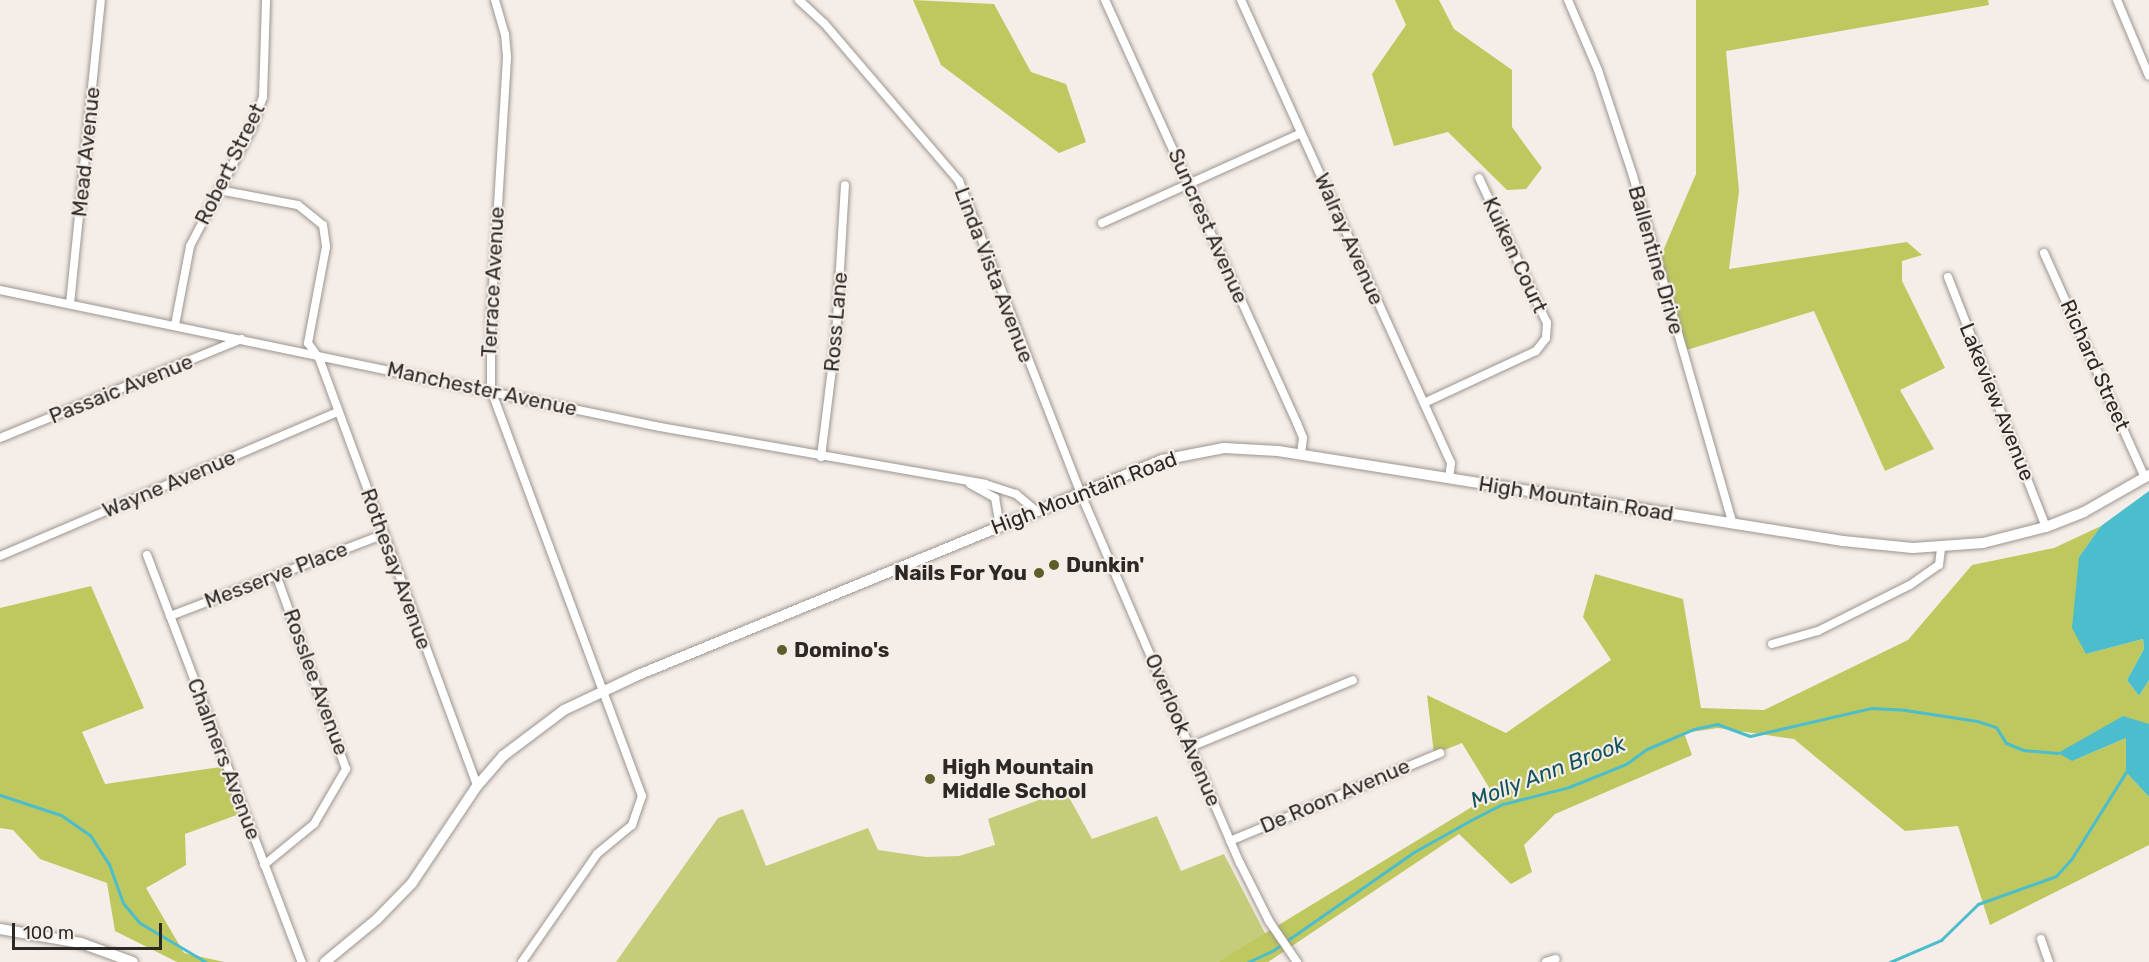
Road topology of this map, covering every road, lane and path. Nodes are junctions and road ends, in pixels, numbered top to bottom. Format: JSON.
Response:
{"nodes":[{"id":1,"x":101,"y":0,"type":"edge"},
{"id":2,"x":266,"y":0,"type":"edge"},
{"id":3,"x":495,"y":0,"type":"edge"},
{"id":4,"x":799,"y":0,"type":"edge"},
{"id":5,"x":1105,"y":0,"type":"edge"},
{"id":6,"x":1241,"y":0,"type":"edge"},
{"id":7,"x":1568,"y":0,"type":"edge"},
{"id":8,"x":2117,"y":0,"type":"edge"},
{"id":9,"x":2149,"y":76,"type":"edge"},
{"id":10,"x":1301,"y":133,"type":"junction"},
{"id":11,"x":1479,"y":178,"type":"dead end"},
{"id":12,"x":1189,"y":183,"type":"junction"},
{"id":13,"x":845,"y":185,"type":"dead end"},
{"id":14,"x":219,"y":190,"type":"junction"},
{"id":15,"x":1102,"y":223,"type":"dead end"},
{"id":16,"x":2044,"y":253,"type":"dead end"},
{"id":17,"x":1948,"y":277,"type":"dead end"},
{"id":18,"x":0,"y":290,"type":"edge"},
{"id":19,"x":70,"y":304,"type":"junction"},
{"id":20,"x":175,"y":325,"type":"junction"},
{"id":21,"x":241,"y":338,"type":"junction"},
{"id":22,"x":315,"y":353,"type":"junction"},
{"id":23,"x":491,"y":390,"type":"junction"},
{"id":24,"x":1424,"y":403,"type":"junction"},
{"id":25,"x":338,"y":412,"type":"junction"},
{"id":26,"x":0,"y":438,"type":"edge"},
{"id":27,"x":1301,"y":455,"type":"junction"},
{"id":28,"x":821,"y":457,"type":"junction"},
{"id":29,"x":2147,"y":477,"type":"edge"},
{"id":30,"x":1449,"y":479,"type":"junction"},
{"id":31,"x":964,"y":481,"type":"junction"},
{"id":32,"x":1080,"y":492,"type":"junction"},
{"id":33,"x":1035,"y":510,"type":"junction"},
{"id":34,"x":1733,"y":524,"type":"junction"},
{"id":35,"x":1000,"y":525,"type":"junction"},
{"id":36,"x":2046,"y":527,"type":"junction"},
{"id":37,"x":382,"y":535,"type":"junction"},
{"id":38,"x":1941,"y":548,"type":"junction"},
{"id":39,"x":147,"y":555,"type":"dead end"},
{"id":40,"x":0,"y":556,"type":"edge"},
{"id":41,"x":276,"y":575,"type":"junction"},
{"id":42,"x":170,"y":616,"type":"junction"},
{"id":43,"x":1772,"y":644,"type":"dead end"},
{"id":44,"x":1353,"y":680,"type":"dead end"},
{"id":45,"x":603,"y":690,"type":"junction"},
{"id":46,"x":1190,"y":747,"type":"junction"},
{"id":47,"x":1440,"y":753,"type":"dead end"},
{"id":48,"x":477,"y":786,"type":"junction"},
{"id":49,"x":1230,"y":840,"type":"junction"},
{"id":50,"x":264,"y":866,"type":"junction"},
{"id":51,"x":0,"y":929,"type":"edge"},
{"id":52,"x":2041,"y":939,"type":"dead end"},
{"id":53,"x":1556,"y":959,"type":"dead end"},
{"id":54,"x":133,"y":962,"type":"edge"},
{"id":55,"x":302,"y":962,"type":"edge"},
{"id":56,"x":325,"y":962,"type":"edge"},
{"id":57,"x":522,"y":962,"type":"edge"},
{"id":58,"x":1297,"y":962,"type":"edge"},
{"id":59,"x":1546,"y":962,"type":"edge"},
{"id":60,"x":2049,"y":962,"type":"edge"}],
"edges":[{"from":1,"to":19,"type":"street","name":"Mead Avenue"},
{"from":2,"to":14,"type":"street","name":"Robert Street"},
{"from":3,"to":23,"type":"street","name":"Terrace Avenue"},
{"from":4,"to":32,"type":"street","name":"Linda Vista Avenue"},
{"from":5,"to":12,"type":"street","name":"Suncrest Avenue"},
{"from":6,"to":10,"type":"street","name":"Walray Avenue"},
{"from":7,"to":34,"type":"street","name":"Ballentine Drive"},
{"from":8,"to":9,"type":"street"},
{"from":10,"to":12,"type":"street"},
{"from":10,"to":24,"type":"street","name":"Walray Avenue"},
{"from":11,"to":24,"type":"street","name":"Kuiken Court"},
{"from":12,"to":15,"type":"street"},
{"from":12,"to":27,"type":"street","name":"Suncrest Avenue"},
{"from":13,"to":28,"type":"street","name":"Ross Lane"},
{"from":14,"to":20,"type":"street","name":"Robert Street"},
{"from":14,"to":22,"type":"street","name":"Rothesay Avenue"},
{"from":16,"to":29,"type":"street","name":"Richard Street"},
{"from":17,"to":36,"type":"street","name":"Lakeview Avenue"},
{"from":18,"to":19,"type":"street","name":"Manchester Avenue"},
{"from":19,"to":20,"type":"street","name":"Manchester Avenue"},
{"from":20,"to":21,"type":"street","name":"Manchester Avenue"},
{"from":21,"to":22,"type":"street","name":"Manchester Avenue"},
{"from":21,"to":26,"type":"street","name":"Passaic Avenue"},
{"from":22,"to":23,"type":"street","name":"Manchester Avenue"},
{"from":22,"to":25,"type":"street","name":"Rothesay Avenue"},
{"from":23,"to":28,"type":"street","name":"Manchester Avenue"},
{"from":23,"to":45,"type":"street","name":"Terrace Avenue"},
{"from":24,"to":30,"type":"street","name":"Walray Avenue"},
{"from":25,"to":37,"type":"street","name":"Rothesay Avenue"},
{"from":25,"to":40,"type":"street","name":"Wayne Avenue"},
{"from":27,"to":30,"type":"street","name":"High Mountain Road"},
{"from":27,"to":32,"type":"street","name":"High Mountain Road"},
{"from":28,"to":31,"type":"street","name":"Manchester Avenue"},
{"from":29,"to":36,"type":"street","name":"High Mountain Road"},
{"from":30,"to":34,"type":"street","name":"High Mountain Road"},
{"from":31,"to":33,"type":"street","name":"Manchester Avenue"},
{"from":31,"to":35,"type":"street","name":"Manchester Avenue"},
{"from":32,"to":33,"type":"street","name":"High Mountain Road"},
{"from":32,"to":46,"type":"street","name":"Overlook Avenue"},
{"from":33,"to":35,"type":"street","name":"High Mountain Road"},
{"from":34,"to":38,"type":"street","name":"High Mountain Road"},
{"from":35,"to":45,"type":"street","name":"High Mountain Road"},
{"from":36,"to":38,"type":"street","name":"High Mountain Road"},
{"from":37,"to":41,"type":"street","name":"Messerve Place"},
{"from":37,"to":48,"type":"street","name":"Rothesay Avenue"},
{"from":38,"to":43,"type":"street"},
{"from":39,"to":42,"type":"street","name":"Chalmers Avenue"},
{"from":41,"to":42,"type":"street","name":"Messerve Place"},
{"from":41,"to":50,"type":"street","name":"Rosslee Avenue"},
{"from":42,"to":50,"type":"street","name":"Chalmers Avenue"},
{"from":44,"to":46,"type":"street"},
{"from":45,"to":48,"type":"street","name":"High Mountain Road"},
{"from":45,"to":57,"type":"street","name":"Terrace Avenue"},
{"from":46,"to":49,"type":"street","name":"Overlook Avenue"},
{"from":47,"to":49,"type":"street","name":"De Roon Avenue"},
{"from":48,"to":56,"type":"street","name":"High Mountain Road"},
{"from":49,"to":58,"type":"street","name":"Overlook Avenue"},
{"from":50,"to":55,"type":"street","name":"Chalmers Avenue"},
{"from":51,"to":54,"type":"street"},
{"from":52,"to":60,"type":"street"},
{"from":53,"to":59,"type":"street"}]}
